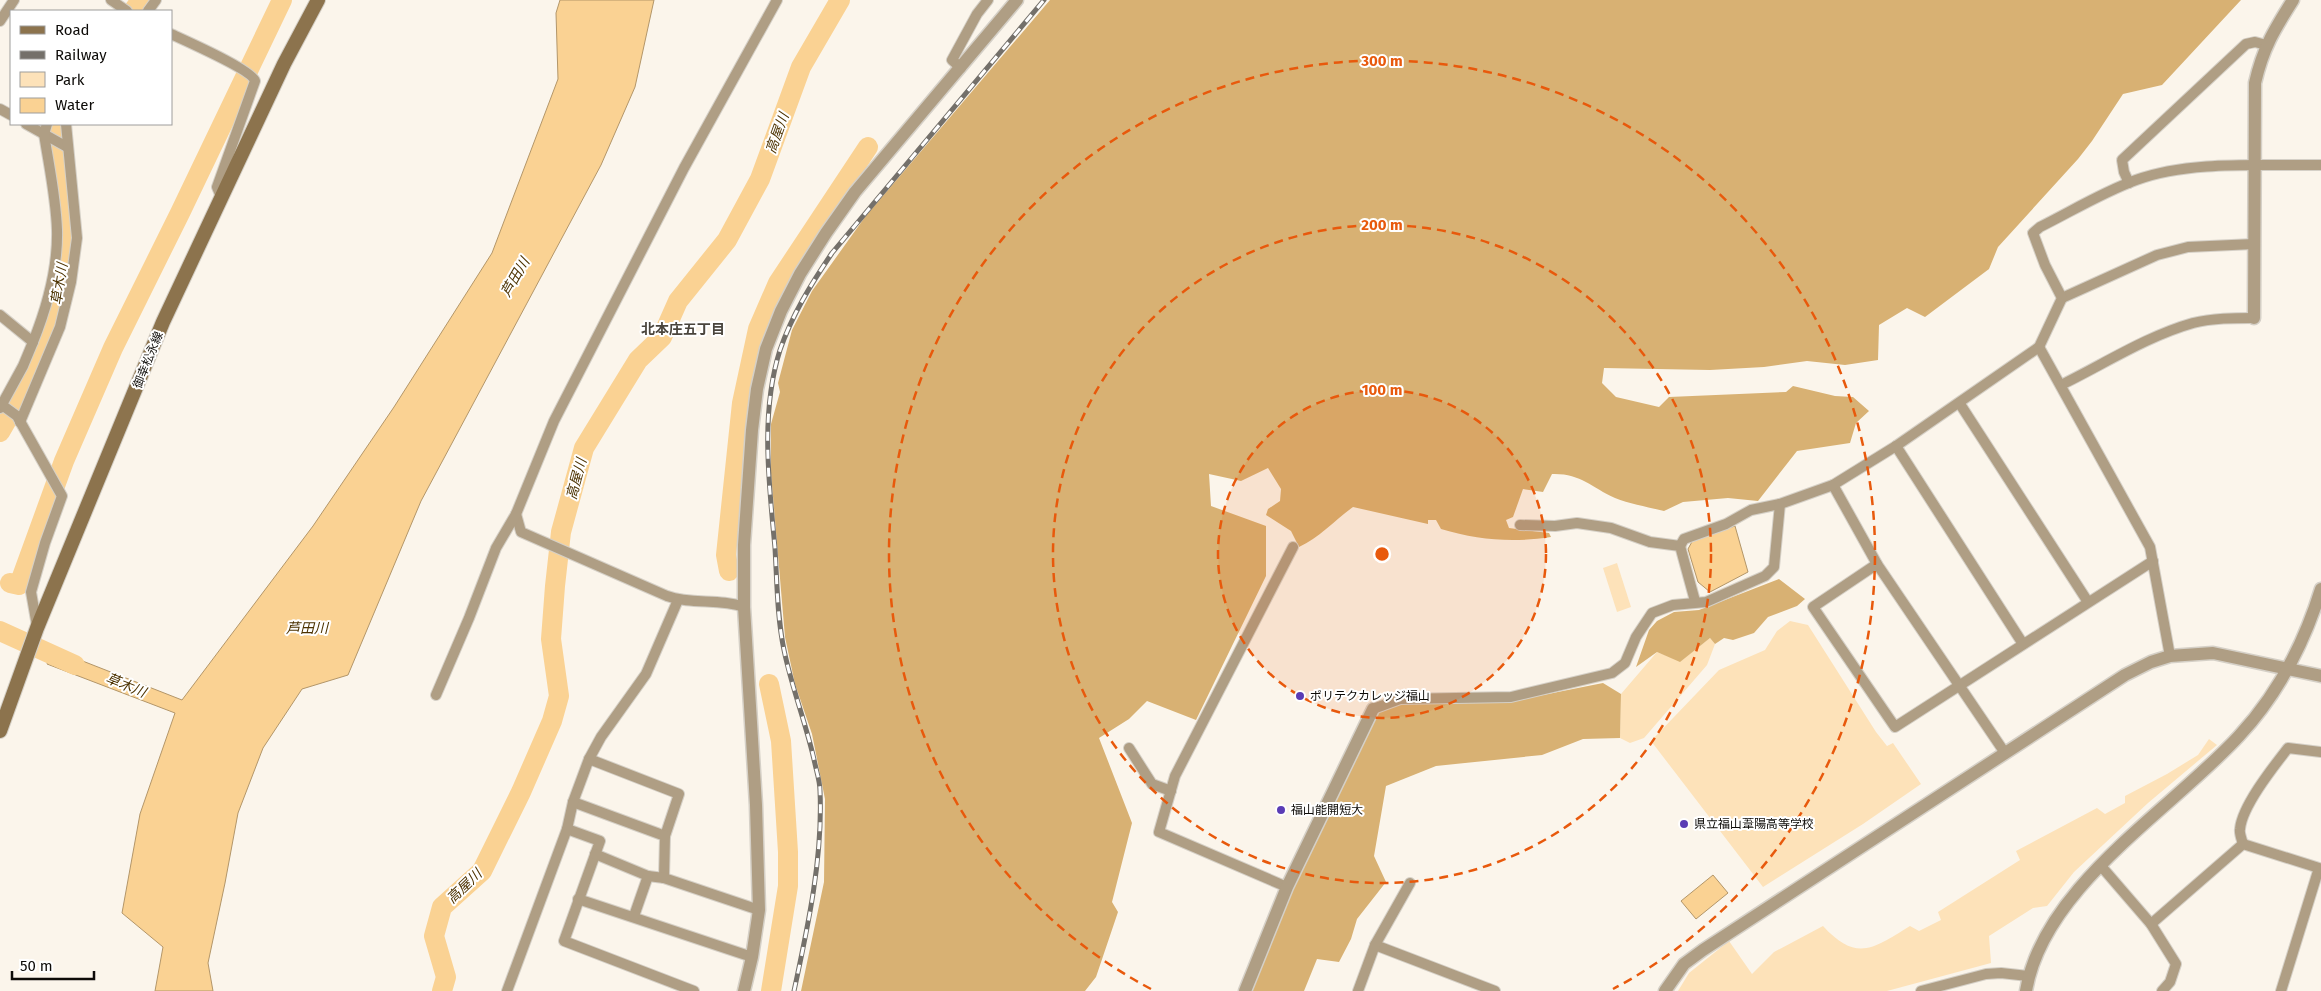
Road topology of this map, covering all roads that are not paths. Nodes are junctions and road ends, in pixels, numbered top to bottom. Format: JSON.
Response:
{"nodes":[{"id":1,"x":14,"y":0,"type":"edge"},
{"id":2,"x":112,"y":0,"type":"edge"},
{"id":3,"x":129,"y":0,"type":"edge"},
{"id":4,"x":318,"y":0,"type":"edge"},
{"id":5,"x":777,"y":0,"type":"edge"},
{"id":6,"x":988,"y":0,"type":"edge"},
{"id":7,"x":1017,"y":0,"type":"edge"},
{"id":8,"x":2293,"y":0,"type":"edge"},
{"id":9,"x":123,"y":10,"type":"edge"},
{"id":10,"x":0,"y":20,"type":"edge"},
{"id":11,"x":172,"y":35,"type":"edge"},
{"id":12,"x":2266,"y":45,"type":"junction"},
{"id":13,"x":961,"y":68,"type":"junction"},
{"id":14,"x":28,"y":125,"type":"edge"},
{"id":15,"x":47,"y":125,"type":"edge"},
{"id":16,"x":66,"y":125,"type":"edge"},
{"id":17,"x":46,"y":135,"type":"junction"},
{"id":18,"x":64,"y":146,"type":"junction"},
{"id":19,"x":2321,"y":165,"type":"edge"},
{"id":20,"x":2254,"y":166,"type":"junction"},
{"id":21,"x":2129,"y":183,"type":"junction"},
{"id":22,"x":222,"y":199,"type":"junction"},
{"id":23,"x":2254,"y":244,"type":"junction"},
{"id":24,"x":54,"y":280,"type":"junction"},
{"id":25,"x":70,"y":282,"type":"junction"},
{"id":26,"x":2062,"y":298,"type":"junction"},
{"id":27,"x":0,"y":315,"type":"edge"},
{"id":28,"x":2254,"y":318,"type":"joint"},
{"id":29,"x":33,"y":342,"type":"junction"},
{"id":30,"x":2039,"y":347,"type":"junction"},
{"id":31,"x":2061,"y":386,"type":"junction"},
{"id":32,"x":1960,"y":404,"type":"junction"},
{"id":33,"x":3,"y":407,"type":"edge"},
{"id":34,"x":19,"y":419,"type":"junction"},
{"id":35,"x":1896,"y":446,"type":"junction"},
{"id":36,"x":1833,"y":485,"type":"junction"},
{"id":37,"x":1780,"y":504,"type":"junction"},
{"id":38,"x":516,"y":514,"type":"junction"},
{"id":39,"x":1520,"y":525,"type":"dead end"},
{"id":40,"x":1680,"y":546,"type":"junction"},
{"id":41,"x":1293,"y":547,"type":"dead end"},
{"id":42,"x":2153,"y":561,"type":"junction"},
{"id":43,"x":1877,"y":564,"type":"junction"},
{"id":44,"x":2321,"y":589,"type":"edge"},
{"id":45,"x":678,"y":600,"type":"junction"},
{"id":46,"x":1696,"y":601,"type":"junction"},
{"id":47,"x":2088,"y":602,"type":"junction"},
{"id":48,"x":744,"y":606,"type":"junction"},
{"id":49,"x":38,"y":628,"type":"junction"},
{"id":50,"x":2023,"y":644,"type":"junction"},
{"id":51,"x":2170,"y":656,"type":"junction"},
{"id":52,"x":2289,"y":670,"type":"junction"},
{"id":53,"x":2321,"y":676,"type":"edge"},
{"id":54,"x":1960,"y":684,"type":"junction"},
{"id":55,"x":436,"y":694,"type":"dead end"},
{"id":56,"x":1373,"y":709,"type":"joint"},
{"id":57,"x":0,"y":731,"type":"edge"},
{"id":58,"x":1129,"y":748,"type":"dead end"},
{"id":59,"x":2321,"y":752,"type":"edge"},
{"id":60,"x":2005,"y":753,"type":"junction"},
{"id":61,"x":590,"y":759,"type":"junction"},
{"id":62,"x":1170,"y":791,"type":"junction"},
{"id":63,"x":574,"y":802,"type":"junction"},
{"id":64,"x":566,"y":829,"type":"junction"},
{"id":65,"x":665,"y":836,"type":"junction"},
{"id":66,"x":2243,"y":844,"type":"junction"},
{"id":67,"x":595,"y":854,"type":"junction"},
{"id":68,"x":2101,"y":866,"type":"junction"},
{"id":69,"x":648,"y":876,"type":"junction"},
{"id":70,"x":664,"y":878,"type":"junction"},
{"id":71,"x":1410,"y":883,"type":"dead end"},
{"id":72,"x":1287,"y":887,"type":"junction"},
{"id":73,"x":578,"y":899,"type":"junction"},
{"id":74,"x":759,"y":910,"type":"junction"},
{"id":75,"x":634,"y":916,"type":"junction"},
{"id":76,"x":2151,"y":924,"type":"junction"},
{"id":77,"x":1375,"y":945,"type":"junction"},
{"id":78,"x":752,"y":958,"type":"junction"},
{"id":79,"x":2028,"y":976,"type":"junction"},
{"id":80,"x":507,"y":991,"type":"edge"},
{"id":81,"x":694,"y":991,"type":"edge"},
{"id":82,"x":744,"y":991,"type":"edge"},
{"id":83,"x":1245,"y":991,"type":"edge"},
{"id":84,"x":1358,"y":991,"type":"edge"},
{"id":85,"x":1495,"y":991,"type":"edge"},
{"id":86,"x":1665,"y":991,"type":"edge"},
{"id":87,"x":1921,"y":991,"type":"edge"},
{"id":88,"x":2026,"y":991,"type":"edge"},
{"id":89,"x":2162,"y":991,"type":"edge"},
{"id":90,"x":2281,"y":991,"type":"edge"}],
"edges":[{"from":1,"to":10,"type":"street"},
{"from":2,"to":9,"type":"street"},
{"from":3,"to":9,"type":"street"},
{"from":4,"to":22,"type":"main road","name":"御幸松永線"},
{"from":5,"to":38,"type":"street"},
{"from":6,"to":13,"type":"street"},
{"from":7,"to":13,"type":"street"},
{"from":8,"to":12,"type":"street"},
{"from":11,"to":22,"type":"street"},
{"from":12,"to":20,"type":"street"},
{"from":12,"to":21,"type":"street"},
{"from":13,"to":48,"type":"street"},
{"from":14,"to":17,"type":"street"},
{"from":15,"to":17,"type":"street"},
{"from":16,"to":18,"type":"street"},
{"from":17,"to":18,"type":"street"},
{"from":17,"to":24,"type":"street"},
{"from":18,"to":25,"type":"street"},
{"from":19,"to":20,"type":"street"},
{"from":20,"to":21,"type":"street"},
{"from":20,"to":23,"type":"street"},
{"from":21,"to":26,"type":"street"},
{"from":22,"to":49,"type":"main road","name":"御幸松永線"},
{"from":23,"to":26,"type":"street"},
{"from":23,"to":28,"type":"street"},
{"from":24,"to":25,"type":"street"},
{"from":24,"to":29,"type":"street"},
{"from":25,"to":34,"type":"street"},
{"from":26,"to":30,"type":"street"},
{"from":27,"to":29,"type":"street"},
{"from":28,"to":31,"type":"street"},
{"from":29,"to":33,"type":"street"},
{"from":30,"to":31,"type":"street"},
{"from":30,"to":32,"type":"street"},
{"from":31,"to":42,"type":"street"},
{"from":32,"to":35,"type":"street"},
{"from":32,"to":47,"type":"street"},
{"from":33,"to":34,"type":"street"},
{"from":34,"to":49,"type":"street"},
{"from":35,"to":36,"type":"street"},
{"from":35,"to":50,"type":"street"},
{"from":36,"to":37,"type":"street"},
{"from":36,"to":43,"type":"street"},
{"from":37,"to":40,"type":"street"},
{"from":37,"to":46,"type":"street"},
{"from":38,"to":45,"type":"street"},
{"from":38,"to":55,"type":"street"},
{"from":39,"to":40,"type":"street"},
{"from":40,"to":46,"type":"street"},
{"from":41,"to":62,"type":"street"},
{"from":42,"to":47,"type":"street"},
{"from":42,"to":51,"type":"street"},
{"from":43,"to":54,"type":"street"},
{"from":43,"to":54,"type":"street"},
{"from":44,"to":52,"type":"street"},
{"from":45,"to":48,"type":"street"},
{"from":45,"to":61,"type":"street"},
{"from":46,"to":56,"type":"street"},
{"from":47,"to":50,"type":"street"},
{"from":48,"to":74,"type":"street"},
{"from":49,"to":57,"type":"main road","name":"御幸松永線"},
{"from":50,"to":54,"type":"street"},
{"from":51,"to":52,"type":"street"},
{"from":51,"to":60,"type":"street"},
{"from":52,"to":53,"type":"street"},
{"from":52,"to":68,"type":"street"},
{"from":54,"to":60,"type":"street"},
{"from":56,"to":72,"type":"street"},
{"from":58,"to":62,"type":"street"},
{"from":59,"to":66,"type":"street"},
{"from":60,"to":86,"type":"street"},
{"from":61,"to":63,"type":"street"},
{"from":61,"to":65,"type":"street"},
{"from":62,"to":72,"type":"street"},
{"from":63,"to":64,"type":"street"},
{"from":63,"to":65,"type":"street"},
{"from":64,"to":67,"type":"street"},
{"from":64,"to":80,"type":"street"},
{"from":65,"to":70,"type":"street"},
{"from":66,"to":76,"type":"street"},
{"from":66,"to":90,"type":"street"},
{"from":67,"to":69,"type":"street"},
{"from":67,"to":73,"type":"street"},
{"from":68,"to":76,"type":"street"},
{"from":68,"to":79,"type":"street"},
{"from":69,"to":70,"type":"street"},
{"from":69,"to":75,"type":"street"},
{"from":70,"to":74,"type":"street"},
{"from":71,"to":77,"type":"street"},
{"from":72,"to":83,"type":"street"},
{"from":73,"to":75,"type":"street"},
{"from":73,"to":81,"type":"street"},
{"from":74,"to":78,"type":"street"},
{"from":75,"to":78,"type":"street"},
{"from":76,"to":89,"type":"street"},
{"from":77,"to":84,"type":"street"},
{"from":77,"to":85,"type":"street"},
{"from":78,"to":82,"type":"street"},
{"from":79,"to":87,"type":"street"},
{"from":79,"to":88,"type":"street"}]}
